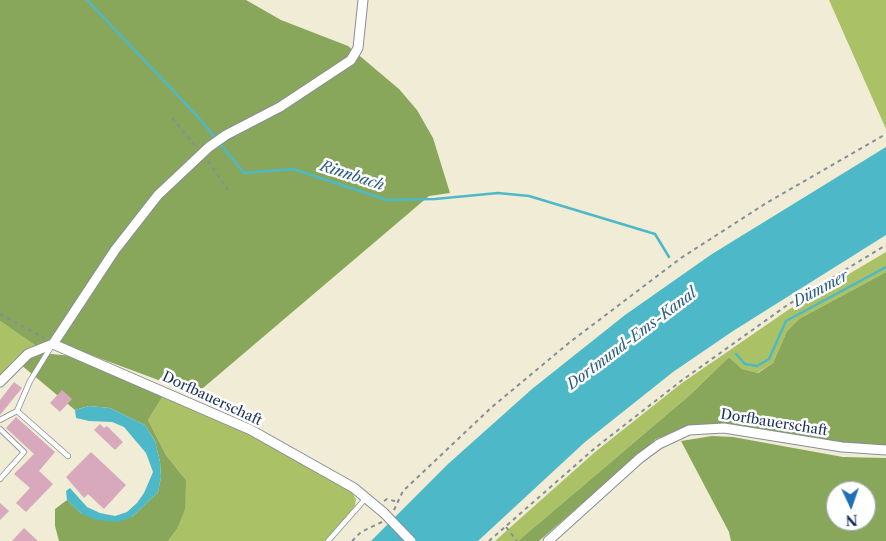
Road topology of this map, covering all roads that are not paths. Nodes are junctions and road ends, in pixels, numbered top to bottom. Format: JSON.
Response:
{"nodes":[{"id":1,"x":363,"y":0,"type":"edge"},
{"id":2,"x":53,"y":344,"type":"junction"},
{"id":3,"x":0,"y":382,"type":"edge"},
{"id":4,"x":17,"y":411,"type":"junction"},
{"id":5,"x":0,"y":420,"type":"edge"},
{"id":6,"x":0,"y":429,"type":"edge"},
{"id":7,"x":886,"y":450,"type":"edge"},
{"id":8,"x":68,"y":456,"type":"dead end"},
{"id":9,"x":0,"y":479,"type":"edge"},
{"id":10,"x":366,"y":498,"type":"junction"},
{"id":11,"x":328,"y":541,"type":"edge"},
{"id":12,"x":412,"y":541,"type":"edge"},
{"id":13,"x":548,"y":541,"type":"edge"}],
"edges":[{"from":1,"to":2,"type":"street"},
{"from":2,"to":3,"type":"street"},
{"from":2,"to":4,"type":"lane"},
{"from":2,"to":10,"type":"street","name":"Dorfbauerschaft"},
{"from":4,"to":5,"type":"lane"},
{"from":4,"to":8,"type":"lane"},
{"from":6,"to":9,"type":"lane"},
{"from":7,"to":13,"type":"street","name":"Dorfbauerschaft"},
{"from":10,"to":11,"type":"lane"},
{"from":10,"to":12,"type":"street","name":"Dorfbauerschaft","bridge":true}]}
